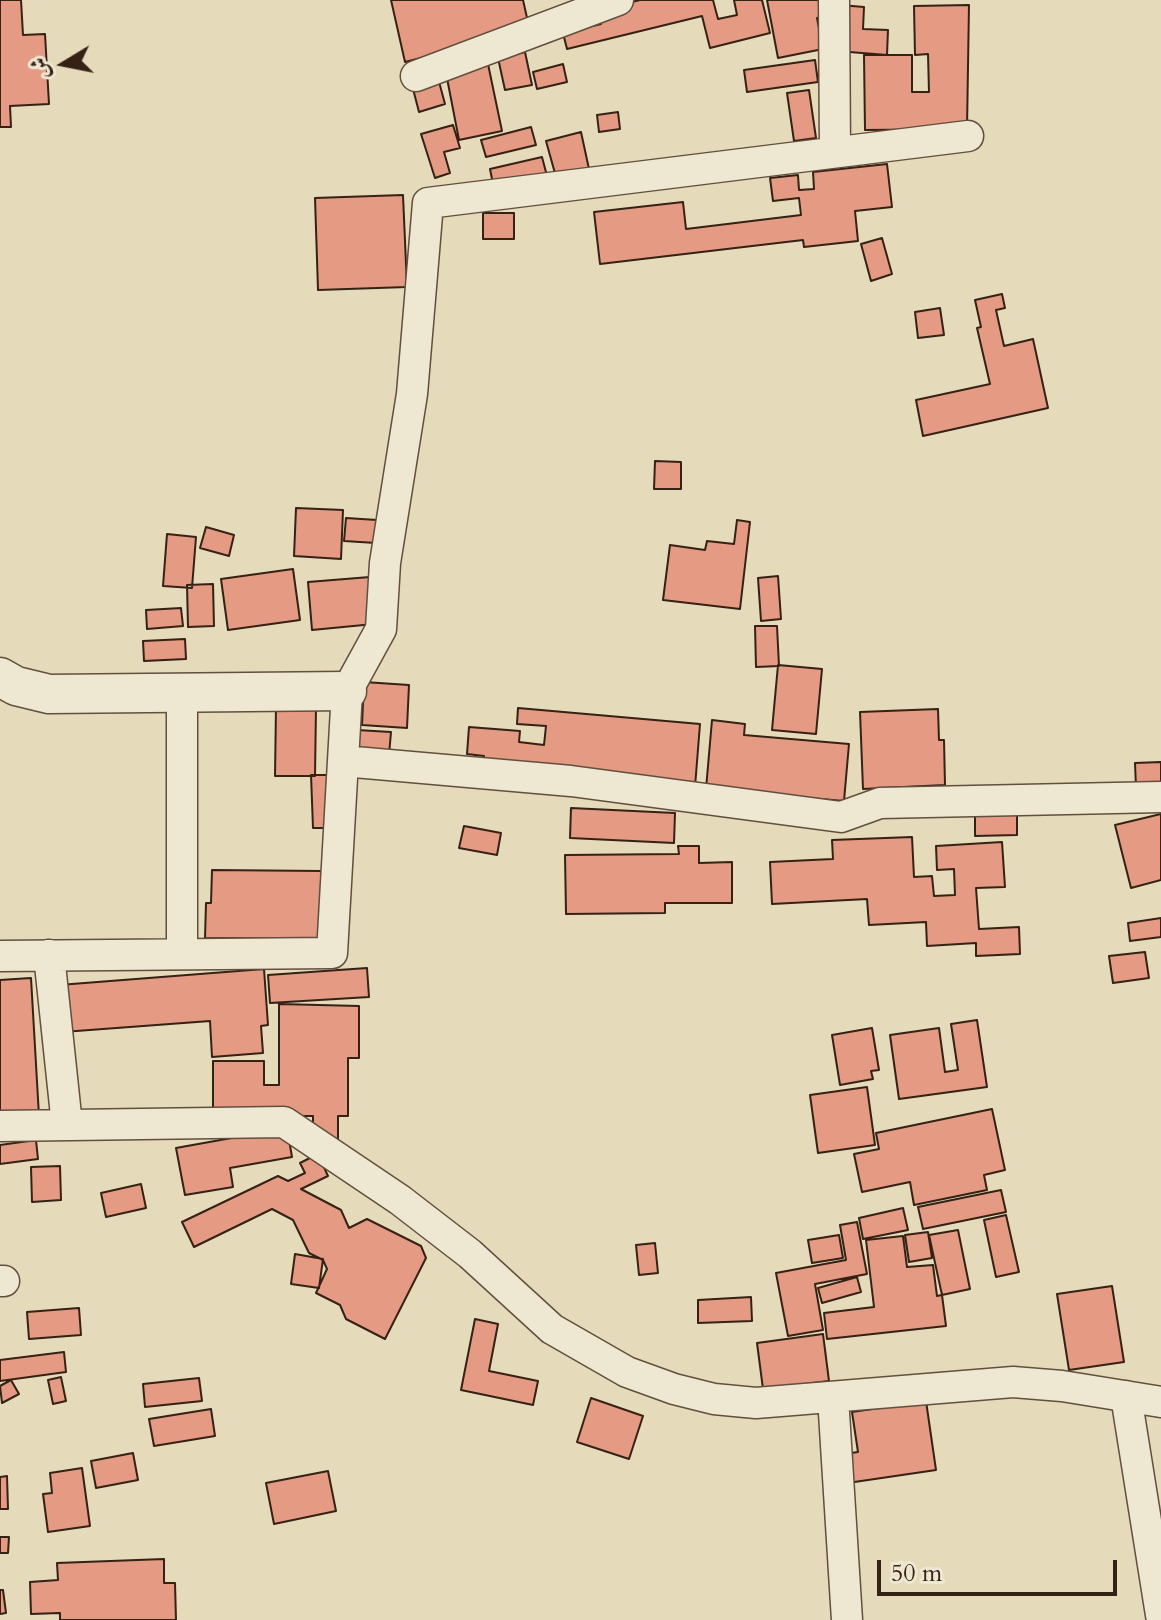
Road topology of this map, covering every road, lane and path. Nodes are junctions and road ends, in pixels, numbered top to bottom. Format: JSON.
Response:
{"nodes":[{"id":1,"x":618,"y":0,"type":"edge"},
{"id":2,"x":834,"y":0,"type":"edge"},
{"id":3,"x":556,"y":11,"type":"edge"},
{"id":4,"x":416,"y":76,"type":"dead end"},
{"id":5,"x":968,"y":136,"type":"dead end"},
{"id":6,"x":835,"y":152,"type":"junction"},
{"id":7,"x":0,"y":677,"type":"edge"},
{"id":8,"x":347,"y":691,"type":"junction"},
{"id":9,"x":182,"y":693,"type":"junction"},
{"id":10,"x":343,"y":761,"type":"junction"},
{"id":11,"x":1161,"y":797,"type":"edge"},
{"id":12,"x":182,"y":954,"type":"junction"},
{"id":13,"x":49,"y":955,"type":"junction"},
{"id":14,"x":0,"y":956,"type":"edge"},
{"id":15,"x":67,"y":1125,"type":"junction"},
{"id":16,"x":0,"y":1126,"type":"edge"},
{"id":17,"x":1126,"y":1396,"type":"junction"},
{"id":18,"x":833,"y":1397,"type":"junction"},
{"id":19,"x":1161,"y":1402,"type":"edge"},
{"id":20,"x":1161,"y":1615,"type":"edge"},
{"id":21,"x":847,"y":1620,"type":"edge"}],
"edges":[{"from":1,"to":3,"type":"street"},
{"from":2,"to":6,"type":"street"},
{"from":3,"to":4,"type":"street"},
{"from":5,"to":6,"type":"street"},
{"from":6,"to":8,"type":"street"},
{"from":7,"to":9,"type":"street"},
{"from":8,"to":9,"type":"street"},
{"from":8,"to":10,"type":"street"},
{"from":9,"to":12,"type":"street"},
{"from":10,"to":11,"type":"street"},
{"from":10,"to":12,"type":"street"},
{"from":12,"to":13,"type":"street"},
{"from":13,"to":14,"type":"street"},
{"from":13,"to":15,"type":"street"},
{"from":15,"to":16,"type":"street"},
{"from":15,"to":18,"type":"street"},
{"from":17,"to":18,"type":"street"},
{"from":17,"to":19,"type":"street"},
{"from":17,"to":20,"type":"street"},
{"from":18,"to":21,"type":"street"}]}
